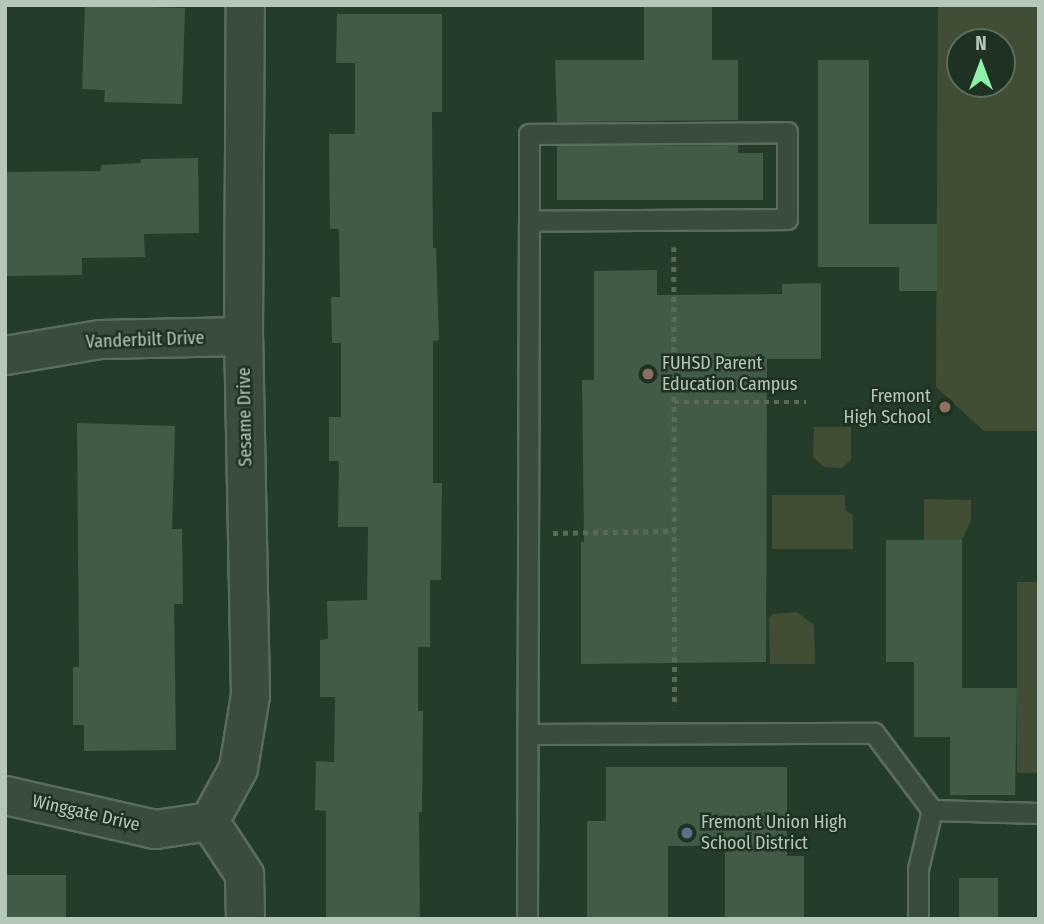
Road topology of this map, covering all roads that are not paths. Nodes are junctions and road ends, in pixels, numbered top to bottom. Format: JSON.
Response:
{"nodes":[{"id":1,"x":245,"y":5,"type":"edge"},
{"id":2,"x":529,"y":221,"type":"junction"},
{"id":3,"x":243,"y":336,"type":"junction"},
{"id":4,"x":5,"y":355,"type":"edge"},
{"id":5,"x":527,"y":734,"type":"junction"},
{"id":6,"x":5,"y":795,"type":"edge"},
{"id":7,"x":932,"y":810,"type":"junction"},
{"id":8,"x":1039,"y":813,"type":"edge"},
{"id":9,"x":209,"y":821,"type":"junction"},
{"id":10,"x":245,"y":919,"type":"edge"},
{"id":11,"x":527,"y":919,"type":"edge"},
{"id":12,"x":918,"y":919,"type":"edge"}],
"edges":[{"from":1,"to":3,"type":"street","name":"Sesame Drive"},
{"from":2,"to":2,"type":"lane"},
{"from":2,"to":5,"type":"lane"},
{"from":3,"to":4,"type":"street","name":"Vanderbilt Drive"},
{"from":3,"to":9,"type":"street","name":"Sesame Drive"},
{"from":5,"to":7,"type":"lane"},
{"from":5,"to":11,"type":"lane"},
{"from":6,"to":9,"type":"street","name":"Winggate Drive"},
{"from":7,"to":8,"type":"lane"},
{"from":7,"to":12,"type":"lane"},
{"from":9,"to":10,"type":"street"}]}
